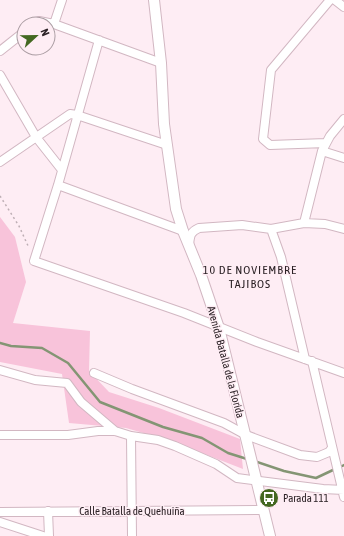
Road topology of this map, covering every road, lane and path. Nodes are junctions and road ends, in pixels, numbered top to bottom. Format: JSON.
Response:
{"nodes":[{"id":1,"x":62,"y":0,"type":"edge"},
{"id":2,"x":154,"y":0,"type":"edge"},
{"id":3,"x":330,"y":0,"type":"edge"},
{"id":4,"x":335,"y":0,"type":"edge"},
{"id":5,"x":344,"y":8,"type":"edge"},
{"id":6,"x":56,"y":18,"type":"edge"},
{"id":7,"x":56,"y":25,"type":"edge"},
{"id":8,"x":16,"y":38,"type":"edge"},
{"id":9,"x":98,"y":40,"type":"junction"},
{"id":10,"x":0,"y":51,"type":"edge"},
{"id":11,"x":161,"y":63,"type":"junction"},
{"id":12,"x":0,"y":75,"type":"edge"},
{"id":13,"x":77,"y":115,"type":"junction"},
{"id":14,"x":344,"y":119,"type":"edge"},
{"id":15,"x":36,"y":137,"type":"junction"},
{"id":16,"x":326,"y":143,"type":"junction"},
{"id":17,"x":167,"y":145,"type":"junction"},
{"id":18,"x":322,"y":151,"type":"junction"},
{"id":19,"x":344,"y":158,"type":"edge"},
{"id":20,"x":0,"y":162,"type":"edge"},
{"id":21,"x":62,"y":170,"type":"junction"},
{"id":22,"x":58,"y":185,"type":"junction"},
{"id":23,"x":0,"y":196,"type":"edge"},
{"id":24,"x":304,"y":223,"type":"junction"},
{"id":25,"x":271,"y":229,"type":"junction"},
{"id":26,"x":344,"y":229,"type":"edge"},
{"id":27,"x":183,"y":231,"type":"junction"},
{"id":28,"x":189,"y":246,"type":"junction"},
{"id":29,"x":34,"y":261,"type":"junction"},
{"id":30,"x":219,"y":328,"type":"junction"},
{"id":31,"x":309,"y":360,"type":"junction"},
{"id":32,"x":0,"y":370,"type":"edge"},
{"id":33,"x":94,"y":372,"type":"dead end"},
{"id":34,"x":344,"y":373,"type":"edge"},
{"id":35,"x":115,"y":431,"type":"junction"},
{"id":36,"x":0,"y":435,"type":"edge"},
{"id":37,"x":246,"y":435,"type":"junction"},
{"id":38,"x":131,"y":436,"type":"junction"},
{"id":39,"x":332,"y":448,"type":"junction"},
{"id":40,"x":257,"y":481,"type":"junction"},
{"id":41,"x":343,"y":492,"type":"edge"},
{"id":42,"x":264,"y":510,"type":"junction"},
{"id":43,"x":48,"y":511,"type":"junction"},
{"id":44,"x":132,"y":511,"type":"junction"},
{"id":45,"x":0,"y":512,"type":"edge"},
{"id":46,"x":0,"y":522,"type":"edge"},
{"id":47,"x":42,"y":536,"type":"edge"},
{"id":48,"x":49,"y":536,"type":"edge"},
{"id":49,"x":132,"y":536,"type":"edge"},
{"id":50,"x":270,"y":536,"type":"edge"}],
"edges":[{"from":1,"to":6,"type":"street"},
{"from":2,"to":11,"type":"street","name":"Avenida Batalla de la Florida"},
{"from":3,"to":16,"type":"street"},
{"from":4,"to":5,"type":"street"},
{"from":7,"to":9,"type":"street"},
{"from":8,"to":10,"type":"street"},
{"from":9,"to":11,"type":"street"},
{"from":9,"to":13,"type":"street"},
{"from":11,"to":17,"type":"street","name":"Avenida Batalla de la Florida"},
{"from":12,"to":15,"type":"street"},
{"from":13,"to":15,"type":"street"},
{"from":13,"to":17,"type":"street"},
{"from":13,"to":21,"type":"street"},
{"from":14,"to":16,"type":"street"},
{"from":15,"to":20,"type":"street"},
{"from":15,"to":21,"type":"street"},
{"from":16,"to":18,"type":"street"},
{"from":17,"to":27,"type":"street","name":"Avenida Batalla de la Florida"},
{"from":18,"to":19,"type":"street"},
{"from":18,"to":24,"type":"street"},
{"from":21,"to":22,"type":"street"},
{"from":22,"to":27,"type":"street"},
{"from":22,"to":29,"type":"street"},
{"from":23,"to":29,"type":"path"},
{"from":24,"to":25,"type":"street"},
{"from":24,"to":26,"type":"street"},
{"from":25,"to":28,"type":"street"},
{"from":25,"to":31,"type":"street"},
{"from":27,"to":28,"type":"street","name":"Avenida Batalla de la Florida"},
{"from":28,"to":30,"type":"street","name":"Avenida Batalla de la Florida"},
{"from":29,"to":30,"type":"street"},
{"from":30,"to":31,"type":"street"},
{"from":30,"to":37,"type":"street","name":"Avenida Batalla de la Florida"},
{"from":31,"to":34,"type":"street"},
{"from":31,"to":39,"type":"street"},
{"from":32,"to":35,"type":"street"},
{"from":33,"to":37,"type":"street"},
{"from":35,"to":36,"type":"street"},
{"from":35,"to":38,"type":"street"},
{"from":37,"to":39,"type":"street"},
{"from":37,"to":40,"type":"street","name":"Avenida Batalla de la Florida"},
{"from":38,"to":40,"type":"street"},
{"from":38,"to":44,"type":"street"},
{"from":39,"to":41,"type":"street"},
{"from":40,"to":41,"type":"street"},
{"from":40,"to":42,"type":"street","name":"Avenida Batalla de la Florida"},
{"from":42,"to":44,"type":"street","name":"Calle Batalla de Quehuiña"},
{"from":42,"to":50,"type":"street","name":"Avenida Batalla de la Florida"},
{"from":43,"to":44,"type":"street","name":"Calle Batalla de Quehuiña"},
{"from":43,"to":45,"type":"street","name":"Calle Batalla de Quehuiña"},
{"from":43,"to":48,"type":"street"},
{"from":44,"to":49,"type":"street"},
{"from":46,"to":47,"type":"street"}]}
